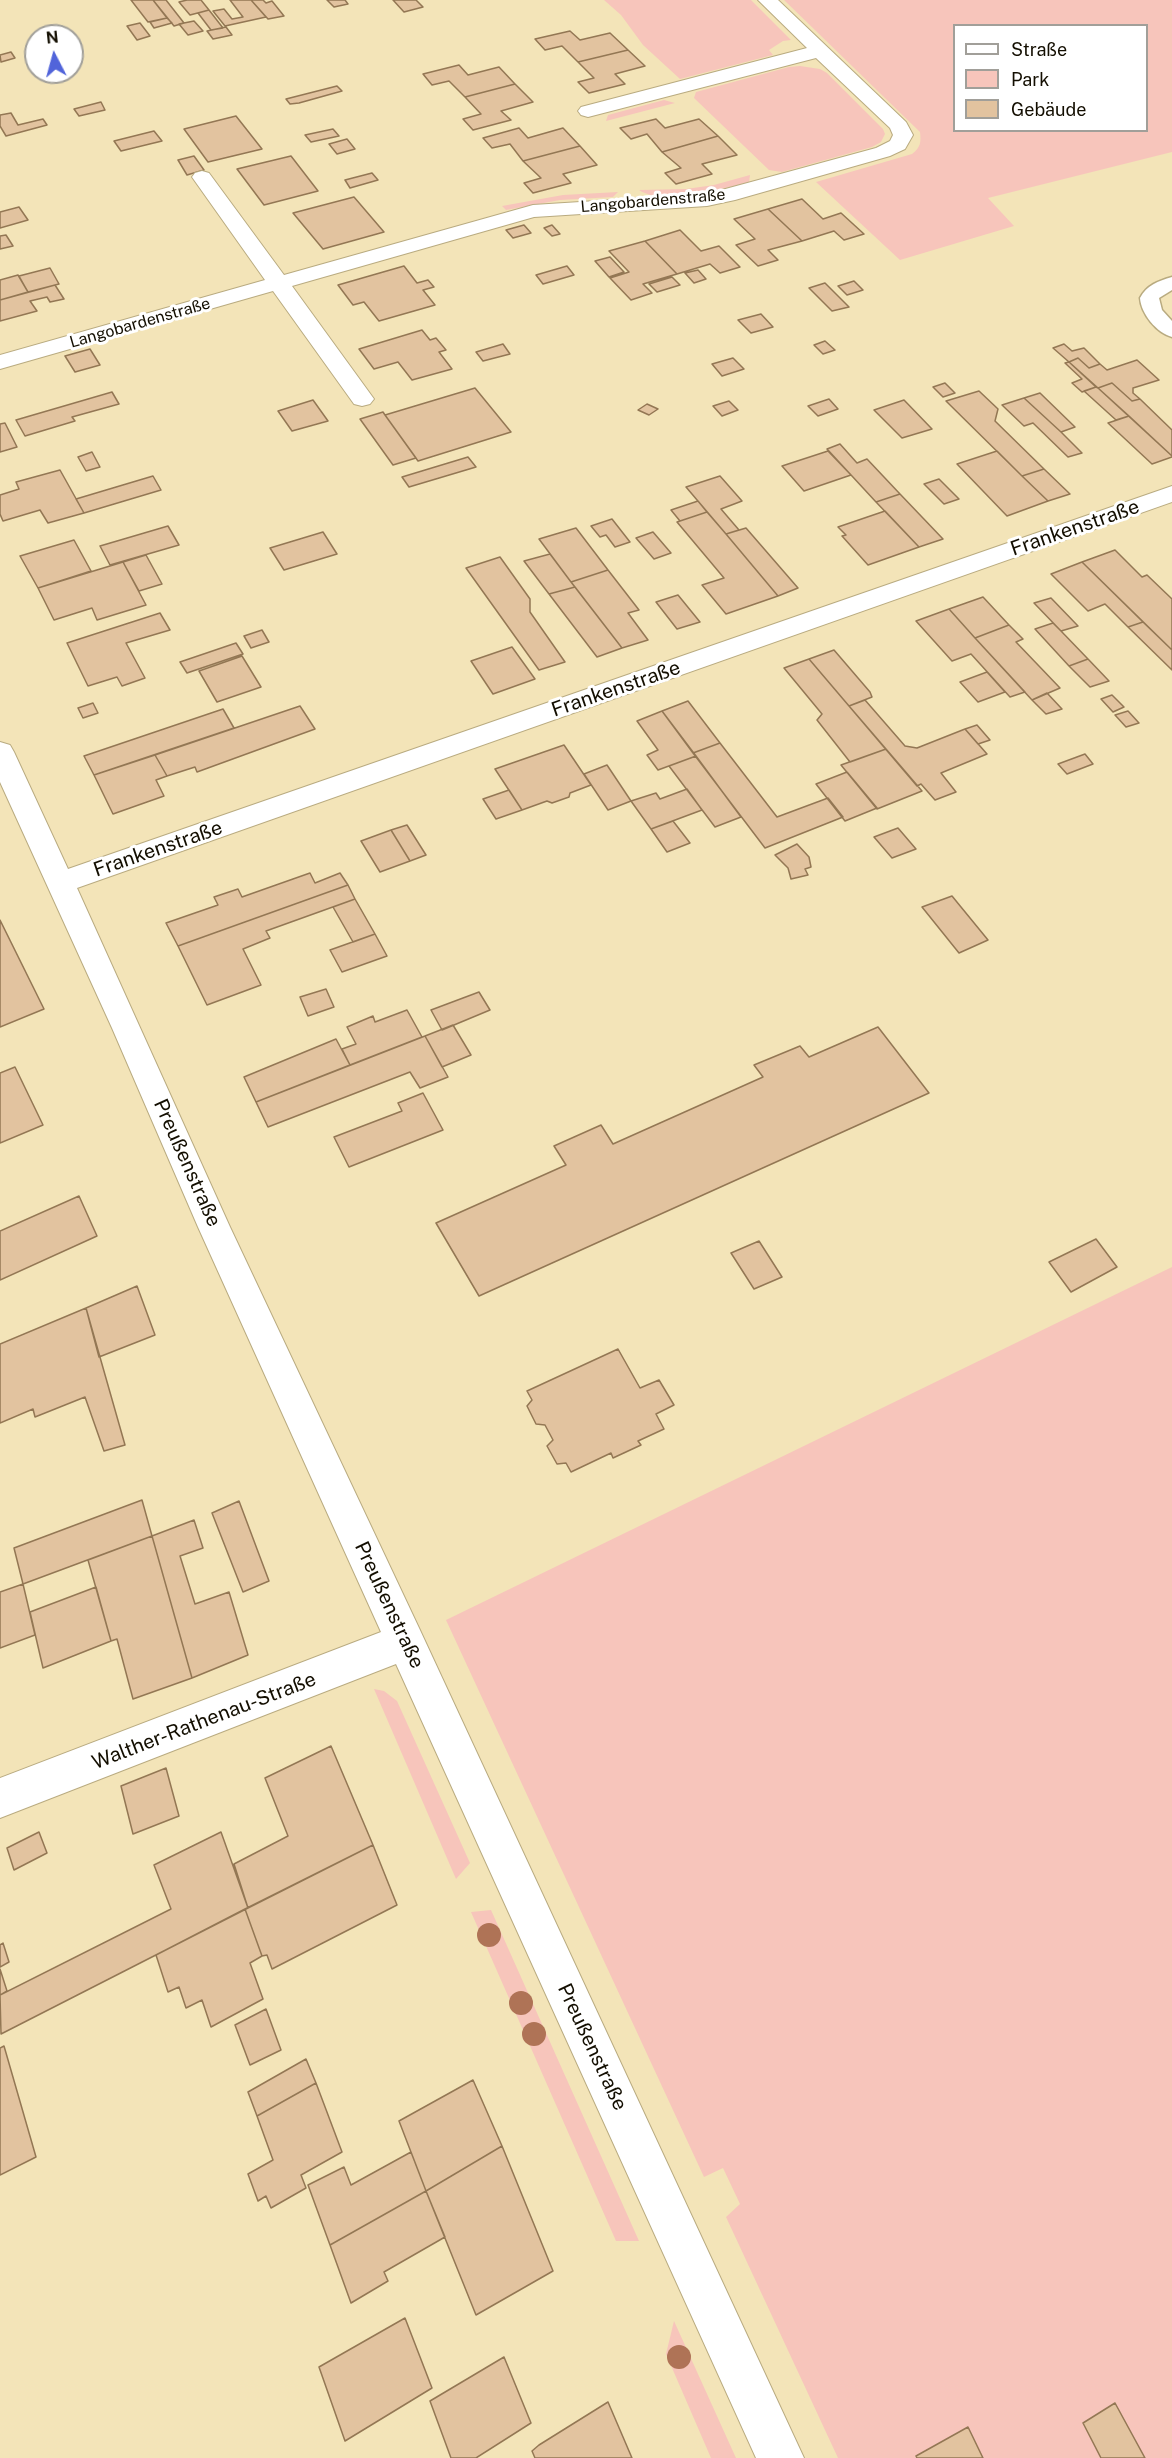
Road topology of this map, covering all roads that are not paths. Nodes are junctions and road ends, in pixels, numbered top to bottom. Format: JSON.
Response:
{"nodes":[{"id":1,"x":767,"y":0,"type":"edge"},
{"id":2,"x":819,"y":51,"type":"junction"},
{"id":3,"x":588,"y":111,"type":"dead end"},
{"id":4,"x":202,"y":177,"type":"dead end"},
{"id":5,"x":279,"y":283,"type":"junction"},
{"id":6,"x":1172,"y":283,"type":"edge"},
{"id":7,"x":1172,"y":331,"type":"edge"},
{"id":8,"x":0,"y":362,"type":"edge"},
{"id":9,"x":362,"y":399,"type":"dead end"},
{"id":10,"x":1172,"y":494,"type":"edge"},
{"id":11,"x":0,"y":752,"type":"edge"},
{"id":12,"x":60,"y":883,"type":"junction"},
{"id":13,"x":406,"y":1641,"type":"junction"},
{"id":14,"x":0,"y":1798,"type":"edge"},
{"id":15,"x":780,"y":2458,"type":"edge"}],
"edges":[{"from":1,"to":2,"type":"street","name":"Langobardenstraße"},
{"from":2,"to":3,"type":"street"},
{"from":2,"to":5,"type":"street","name":"Langobardenstraße"},
{"from":4,"to":5,"type":"street"},
{"from":5,"to":8,"type":"street","name":"Langobardenstraße"},
{"from":5,"to":9,"type":"street"},
{"from":6,"to":7,"type":"lane"},
{"from":10,"to":12,"type":"street","name":"Frankenstraße"},
{"from":11,"to":12,"type":"street","name":"Preußenstraße"},
{"from":12,"to":13,"type":"street","name":"Preußenstraße"},
{"from":13,"to":14,"type":"street","name":"Walther-Rathenau-Straße"},
{"from":13,"to":15,"type":"street","name":"Preußenstraße"}]}
